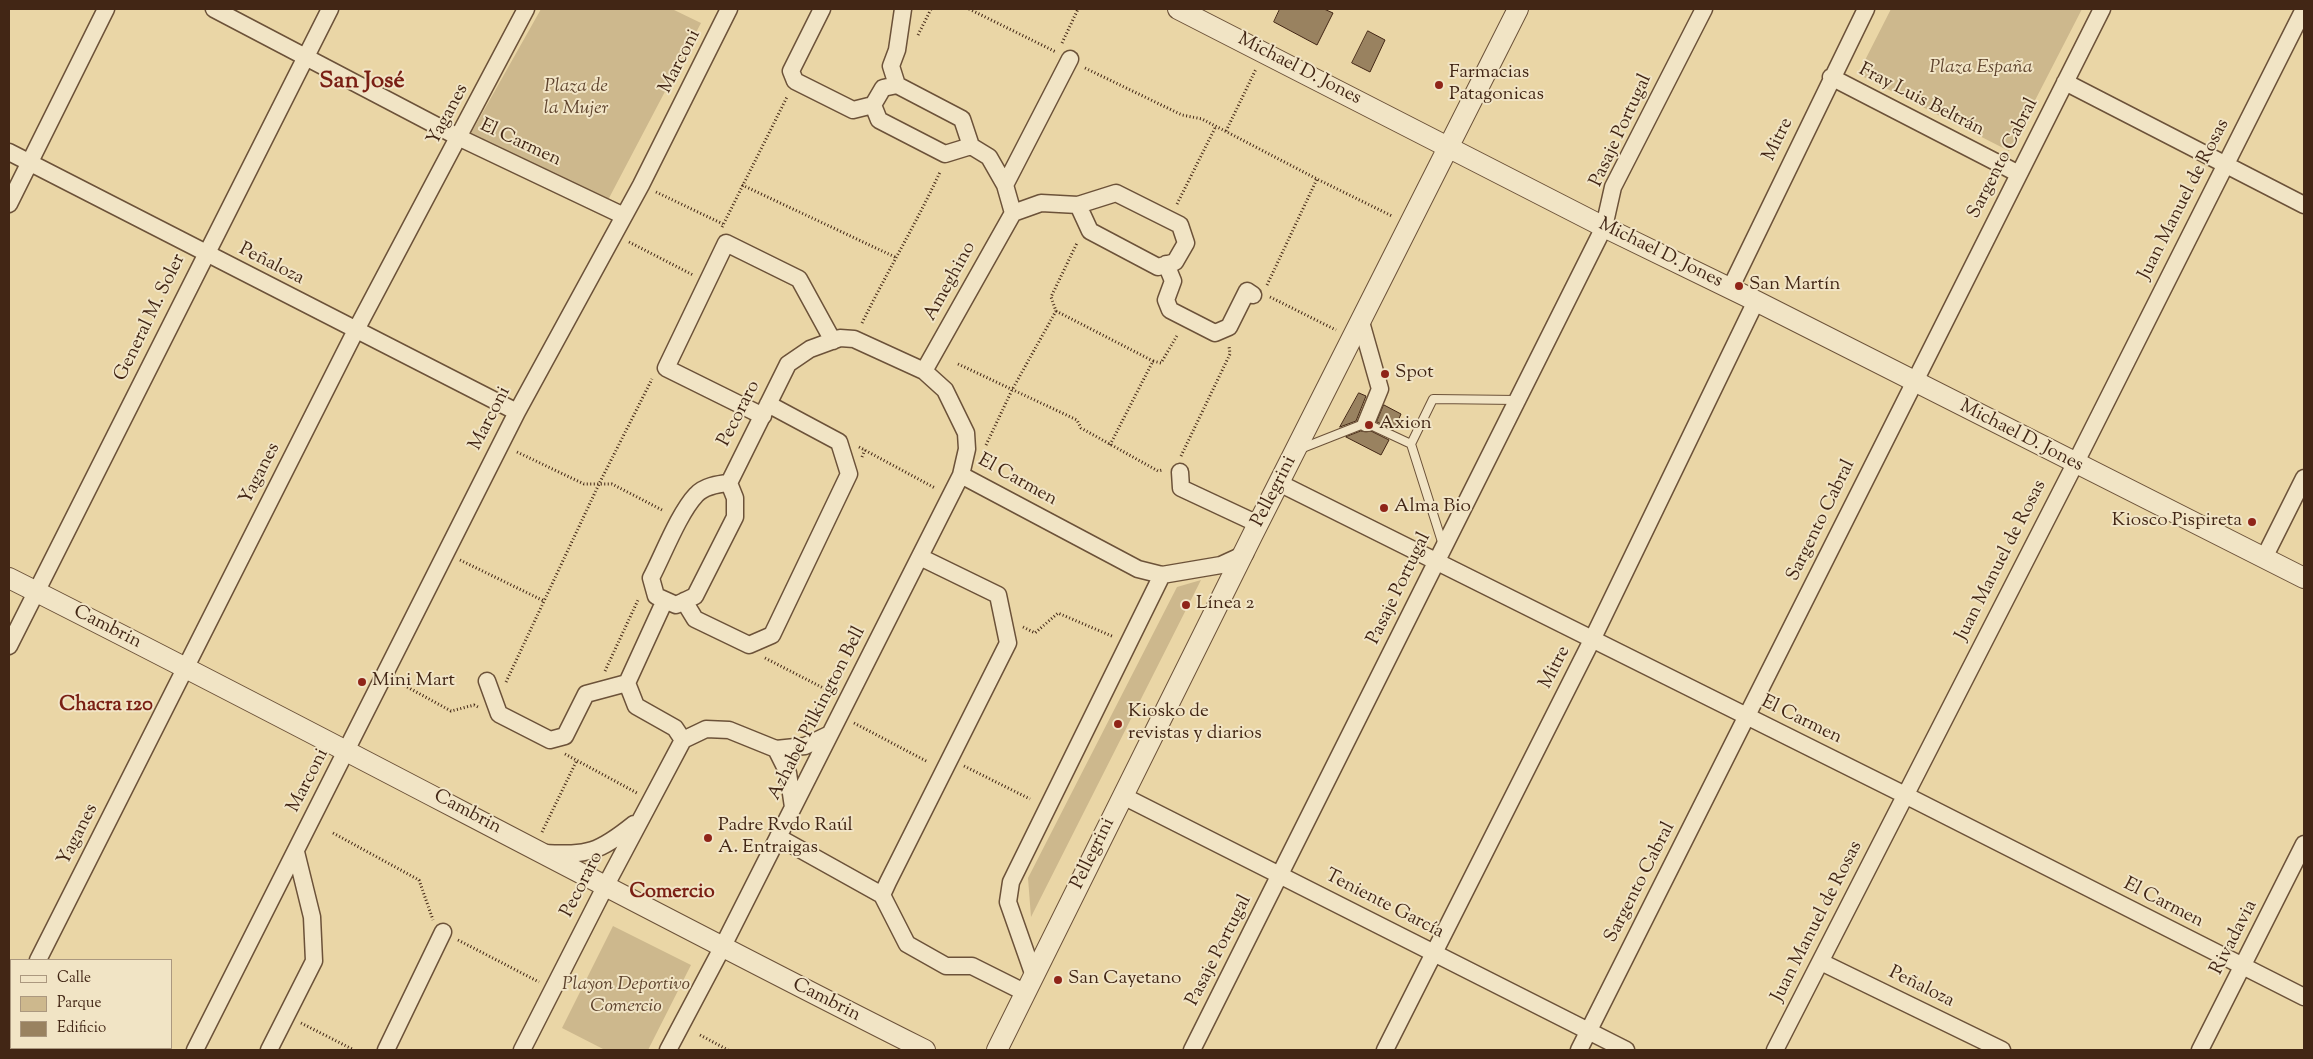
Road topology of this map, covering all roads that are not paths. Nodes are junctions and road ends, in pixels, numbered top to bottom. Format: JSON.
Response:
{"nodes":[{"id":1,"x":106,"y":9,"type":"edge"},
{"id":2,"x":214,"y":9,"type":"edge"},
{"id":3,"x":330,"y":9,"type":"edge"},
{"id":4,"x":526,"y":9,"type":"edge"},
{"id":5,"x":822,"y":9,"type":"edge"},
{"id":6,"x":904,"y":9,"type":"edge"},
{"id":7,"x":1178,"y":9,"type":"edge"},
{"id":8,"x":1518,"y":9,"type":"edge"},
{"id":9,"x":1704,"y":9,"type":"edge"},
{"id":10,"x":1866,"y":9,"type":"edge"},
{"id":11,"x":2102,"y":9,"type":"edge"},
{"id":12,"x":2304,"y":9,"type":"edge"},
{"id":13,"x":725,"y":10,"type":"edge"},
{"id":14,"x":306,"y":56,"type":"junction"},
{"id":15,"x":1070,"y":59,"type":"road end"},
{"id":16,"x":1831,"y":77,"type":"junction"},
{"id":17,"x":2065,"y":82,"type":"junction"},
{"id":18,"x":897,"y":85,"type":"junction"},
{"id":19,"x":873,"y":105,"type":"junction"},
{"id":20,"x":460,"y":138,"type":"junction"},
{"id":21,"x":971,"y":146,"type":"junction"},
{"id":22,"x":1448,"y":146,"type":"junction"},
{"id":23,"x":9,"y":152,"type":"edge"},
{"id":24,"x":29,"y":163,"type":"junction"},
{"id":25,"x":2225,"y":164,"type":"junction"},
{"id":26,"x":2019,"y":174,"type":"junction"},
{"id":27,"x":1005,"y":185,"type":"junction"},
{"id":28,"x":9,"y":204,"type":"edge"},
{"id":29,"x":1078,"y":205,"type":"junction"},
{"id":30,"x":2304,"y":205,"type":"edge"},
{"id":31,"x":1013,"y":213,"type":"junction"},
{"id":32,"x":624,"y":216,"type":"junction"},
{"id":33,"x":1604,"y":227,"type":"junction"},
{"id":34,"x":206,"y":254,"type":"junction"},
{"id":35,"x":1166,"y":264,"type":"junction"},
{"id":36,"x":1730,"y":289,"type":"junction"},
{"id":37,"x":1253,"y":295,"type":"dead end"},
{"id":38,"x":1756,"y":302,"type":"junction"},
{"id":39,"x":1357,"y":329,"type":"junction"},
{"id":40,"x":356,"y":330,"type":"junction"},
{"id":41,"x":833,"y":340,"type":"junction"},
{"id":42,"x":788,"y":364,"type":"joint"},
{"id":43,"x":924,"y":372,"type":"junction"},
{"id":44,"x":1914,"y":382,"type":"junction"},
{"id":45,"x":1517,"y":400,"type":"junction"},
{"id":46,"x":765,"y":410,"type":"junction"},
{"id":47,"x":517,"y":412,"type":"junction"},
{"id":48,"x":1366,"y":424,"type":"junction"},
{"id":49,"x":1411,"y":444,"type":"junction"},
{"id":50,"x":1296,"y":450,"type":"junction"},
{"id":51,"x":2075,"y":464,"type":"junction"},
{"id":52,"x":1178,"y":469,"type":"road end"},
{"id":53,"x":961,"y":475,"type":"junction"},
{"id":54,"x":2304,"y":478,"type":"edge"},
{"id":55,"x":729,"y":482,"type":"junction"},
{"id":56,"x":1279,"y":483,"type":"junction"},
{"id":57,"x":1258,"y":524,"type":"junction"},
{"id":58,"x":1443,"y":545,"type":"junction"},
{"id":59,"x":1245,"y":554,"type":"junction"},
{"id":60,"x":920,"y":557,"type":"junction"},
{"id":61,"x":2264,"y":558,"type":"junction"},
{"id":62,"x":1436,"y":561,"type":"junction"},
{"id":63,"x":1162,"y":575,"type":"junction"},
{"id":64,"x":9,"y":578,"type":"edge"},
{"id":65,"x":2304,"y":578,"type":"edge"},
{"id":66,"x":37,"y":592,"type":"junction"},
{"id":67,"x":661,"y":598,"type":"junction"},
{"id":68,"x":684,"y":601,"type":"junction"},
{"id":69,"x":1593,"y":638,"type":"junction"},
{"id":70,"x":9,"y":646,"type":"edge"},
{"id":71,"x":186,"y":668,"type":"junction"},
{"id":72,"x":486,"y":681,"type":"dead end"},
{"id":73,"x":627,"y":683,"type":"junction"},
{"id":74,"x":1747,"y":716,"type":"junction"},
{"id":75,"x":830,"y":734,"type":"junction"},
{"id":76,"x":683,"y":740,"type":"junction"},
{"id":77,"x":776,"y":749,"type":"junction"},
{"id":78,"x":347,"y":750,"type":"junction"},
{"id":79,"x":1905,"y":795,"type":"junction"},
{"id":80,"x":1123,"y":796,"type":"junction"},
{"id":81,"x":793,"y":807,"type":"junction"},
{"id":82,"x":640,"y":820,"type":"junction"},
{"id":83,"x":778,"y":837,"type":"junction"},
{"id":84,"x":2304,"y":844,"type":"edge"},
{"id":85,"x":537,"y":851,"type":"junction"},
{"id":86,"x":296,"y":852,"type":"junction"},
{"id":87,"x":1280,"y":875,"type":"junction"},
{"id":88,"x":606,"y":885,"type":"junction"},
{"id":89,"x":882,"y":895,"type":"junction"},
{"id":90,"x":443,"y":932,"type":"road end"},
{"id":91,"x":722,"y":948,"type":"junction"},
{"id":92,"x":1434,"y":953,"type":"junction"},
{"id":93,"x":39,"y":959,"type":"edge"},
{"id":94,"x":1822,"y":962,"type":"junction"},
{"id":95,"x":2243,"y":967,"type":"junction"},
{"id":96,"x":1030,"y":985,"type":"junction"},
{"id":97,"x":2304,"y":997,"type":"edge"},
{"id":98,"x":1589,"y":1031,"type":"junction"},
{"id":99,"x":195,"y":1050,"type":"edge"},
{"id":100,"x":270,"y":1050,"type":"edge"},
{"id":101,"x":386,"y":1050,"type":"edge"},
{"id":102,"x":522,"y":1050,"type":"edge"},
{"id":103,"x":668,"y":1050,"type":"edge"},
{"id":104,"x":924,"y":1050,"type":"edge"},
{"id":105,"x":997,"y":1050,"type":"edge"},
{"id":106,"x":1192,"y":1050,"type":"edge"},
{"id":107,"x":1385,"y":1050,"type":"edge"},
{"id":108,"x":1579,"y":1050,"type":"edge"},
{"id":109,"x":1626,"y":1050,"type":"edge"},
{"id":110,"x":1775,"y":1050,"type":"edge"},
{"id":111,"x":2002,"y":1050,"type":"edge"},
{"id":112,"x":2200,"y":1050,"type":"edge"}],
"edges":[{"from":1,"to":24,"type":"street"},
{"from":2,"to":14,"type":"street","name":"El Carmen"},
{"from":3,"to":14,"type":"street","name":"General M. Soler"},
{"from":4,"to":20,"type":"street","name":"Yaganes"},
{"from":5,"to":19,"type":"street"},
{"from":6,"to":18,"type":"street"},
{"from":7,"to":22,"type":"street","name":"Michael D. Jones"},
{"from":8,"to":22,"type":"street","name":"Pellegrini"},
{"from":9,"to":33,"type":"street","name":"Pasaje Portugal"},
{"from":10,"to":16,"type":"street","name":"Mitre"},
{"from":11,"to":17,"type":"street","name":"Sargento Cabral"},
{"from":12,"to":25,"type":"street","name":"Juan Manuel de Rosas"},
{"from":13,"to":32,"type":"street","name":"Marconi"},
{"from":14,"to":20,"type":"street","name":"El Carmen"},
{"from":14,"to":34,"type":"street","name":"General M. Soler"},
{"from":15,"to":27,"type":"street"},
{"from":16,"to":26,"type":"street","name":"Fray Luis Beltrán"},
{"from":16,"to":36,"type":"street","name":"Mitre"},
{"from":17,"to":25,"type":"street"},
{"from":17,"to":26,"type":"street","name":"Sargento Cabral"},
{"from":18,"to":19,"type":"street"},
{"from":18,"to":21,"type":"street"},
{"from":19,"to":21,"type":"street"},
{"from":20,"to":32,"type":"street","name":"El Carmen"},
{"from":20,"to":40,"type":"street","name":"Yaganes"},
{"from":21,"to":27,"type":"street"},
{"from":22,"to":33,"type":"street","name":"Michael D. Jones"},
{"from":22,"to":39,"type":"street","name":"Pellegrini"},
{"from":23,"to":24,"type":"street","name":"Peñaloza"},
{"from":24,"to":28,"type":"street"},
{"from":24,"to":34,"type":"street","name":"Peñaloza"},
{"from":25,"to":30,"type":"street"},
{"from":25,"to":51,"type":"street","name":"Juan Manuel de Rosas"},
{"from":26,"to":44,"type":"street","name":"Sargento Cabral"},
{"from":27,"to":31,"type":"street"},
{"from":29,"to":31,"type":"street"},
{"from":29,"to":35,"type":"street"},
{"from":29,"to":35,"type":"street"},
{"from":31,"to":43,"type":"street","name":"Ameghino"},
{"from":32,"to":47,"type":"street","name":"Marconi"},
{"from":33,"to":36,"type":"street","name":"Michael D. Jones"},
{"from":33,"to":45,"type":"street","name":"Pasaje Portugal"},
{"from":34,"to":40,"type":"street","name":"Peñaloza"},
{"from":34,"to":66,"type":"street","name":"General M. Soler"},
{"from":35,"to":37,"type":"street"},
{"from":36,"to":38,"type":"street","name":"Michael D. Jones"},
{"from":38,"to":44,"type":"street","name":"Michael D. Jones"},
{"from":38,"to":69,"type":"street","name":"Mitre"},
{"from":39,"to":48,"type":"street"},
{"from":39,"to":50,"type":"street","name":"Pellegrini"},
{"from":40,"to":47,"type":"street","name":"Peñaloza"},
{"from":40,"to":71,"type":"street","name":"Yaganes"},
{"from":41,"to":42,"type":"street","name":"El Carmen"},
{"from":41,"to":43,"type":"street","name":"El Carmen"},
{"from":41,"to":46,"type":"street"},
{"from":42,"to":46,"type":"street","name":"Pecoraro"},
{"from":43,"to":53,"type":"street","name":"El Carmen"},
{"from":44,"to":51,"type":"street","name":"Michael D. Jones"},
{"from":44,"to":74,"type":"street","name":"Sargento Cabral"},
{"from":45,"to":49,"type":"lane"},
{"from":45,"to":58,"type":"street","name":"Pasaje Portugal"},
{"from":46,"to":55,"type":"street","name":"Pecoraro"},
{"from":46,"to":68,"type":"street"},
{"from":47,"to":78,"type":"street","name":"Marconi"},
{"from":48,"to":49,"type":"lane"},
{"from":48,"to":50,"type":"lane"},
{"from":49,"to":58,"type":"lane"},
{"from":50,"to":56,"type":"street","name":"Pellegrini"},
{"from":51,"to":61,"type":"street","name":"Michael D. Jones"},
{"from":51,"to":79,"type":"street","name":"Juan Manuel de Rosas"},
{"from":52,"to":57,"type":"street"},
{"from":53,"to":60,"type":"street","name":"Azhabel Pilkington Bell"},
{"from":53,"to":63,"type":"street","name":"El Carmen"},
{"from":54,"to":61,"type":"street"},
{"from":55,"to":67,"type":"street"},
{"from":55,"to":68,"type":"street"},
{"from":56,"to":57,"type":"street","name":"Pellegrini"},
{"from":56,"to":62,"type":"street","name":"El Carmen"},
{"from":57,"to":59,"type":"street","name":"Pellegrini"},
{"from":58,"to":62,"type":"street","name":"Pasaje Portugal"},
{"from":59,"to":63,"type":"street","name":"El Carmen"},
{"from":59,"to":80,"type":"street","name":"Pellegrini"},
{"from":60,"to":75,"type":"street","name":"Azhabel Pilkington Bell"},
{"from":60,"to":89,"type":"street"},
{"from":61,"to":65,"type":"street","name":"Michael D. Jones"},
{"from":62,"to":69,"type":"street","name":"El Carmen"},
{"from":62,"to":87,"type":"street","name":"Pasaje Portugal"},
{"from":63,"to":96,"type":"street"},
{"from":64,"to":66,"type":"street","name":"Cambrin"},
{"from":66,"to":70,"type":"street","name":"General M. Soler"},
{"from":66,"to":71,"type":"street","name":"Cambrin"},
{"from":67,"to":68,"type":"street"},
{"from":67,"to":73,"type":"street"},
{"from":69,"to":74,"type":"street","name":"El Carmen"},
{"from":69,"to":92,"type":"street","name":"Mitre"},
{"from":71,"to":78,"type":"street","name":"Cambrin"},
{"from":71,"to":93,"type":"street","name":"Yaganes"},
{"from":72,"to":73,"type":"street"},
{"from":73,"to":76,"type":"street"},
{"from":74,"to":79,"type":"street","name":"El Carmen"},
{"from":74,"to":98,"type":"street","name":"Sargento Cabral"},
{"from":75,"to":77,"type":"street"},
{"from":75,"to":81,"type":"street","name":"Azhabel Pilkington Bell"},
{"from":76,"to":77,"type":"street"},
{"from":76,"to":82,"type":"street","name":"Pecoraro"},
{"from":77,"to":81,"type":"street"},
{"from":78,"to":85,"type":"street","name":"Cambrin"},
{"from":78,"to":86,"type":"street","name":"Marconi"},
{"from":79,"to":94,"type":"street","name":"Juan Manuel de Rosas"},
{"from":79,"to":95,"type":"street","name":"El Carmen"},
{"from":80,"to":87,"type":"street","name":"Teniente García"},
{"from":80,"to":96,"type":"street","name":"Pellegrini"},
{"from":81,"to":83,"type":"street","name":"Azhabel Pilkington Bell"},
{"from":82,"to":85,"type":"street"},
{"from":82,"to":88,"type":"street","name":"Pecoraro"},
{"from":83,"to":89,"type":"street"},
{"from":83,"to":91,"type":"street","name":"Azhabel Pilkington Bell"},
{"from":84,"to":95,"type":"street","name":"Rivadavia"},
{"from":85,"to":88,"type":"street","name":"Cambrin"},
{"from":86,"to":99,"type":"street","name":"Marconi"},
{"from":86,"to":100,"type":"street"},
{"from":87,"to":92,"type":"street","name":"Teniente García"},
{"from":87,"to":106,"type":"street","name":"Pasaje Portugal"},
{"from":88,"to":91,"type":"street","name":"Cambrin"},
{"from":88,"to":102,"type":"street","name":"Pecoraro"},
{"from":89,"to":96,"type":"street"},
{"from":90,"to":101,"type":"street"},
{"from":91,"to":103,"type":"street","name":"Azhabel Pilkington Bell"},
{"from":91,"to":104,"type":"street","name":"Cambrin"},
{"from":92,"to":98,"type":"street","name":"Teniente García"},
{"from":92,"to":107,"type":"street","name":"Mitre"},
{"from":94,"to":110,"type":"street","name":"Juan Manuel de Rosas"},
{"from":94,"to":111,"type":"street","name":"Peñaloza"},
{"from":95,"to":97,"type":"street","name":"El Carmen"},
{"from":95,"to":112,"type":"street","name":"Rivadavia"},
{"from":96,"to":105,"type":"street","name":"Pellegrini"},
{"from":98,"to":108,"type":"street","name":"Sargento Cabral"},
{"from":98,"to":109,"type":"street","name":"Teniente García"}]}
